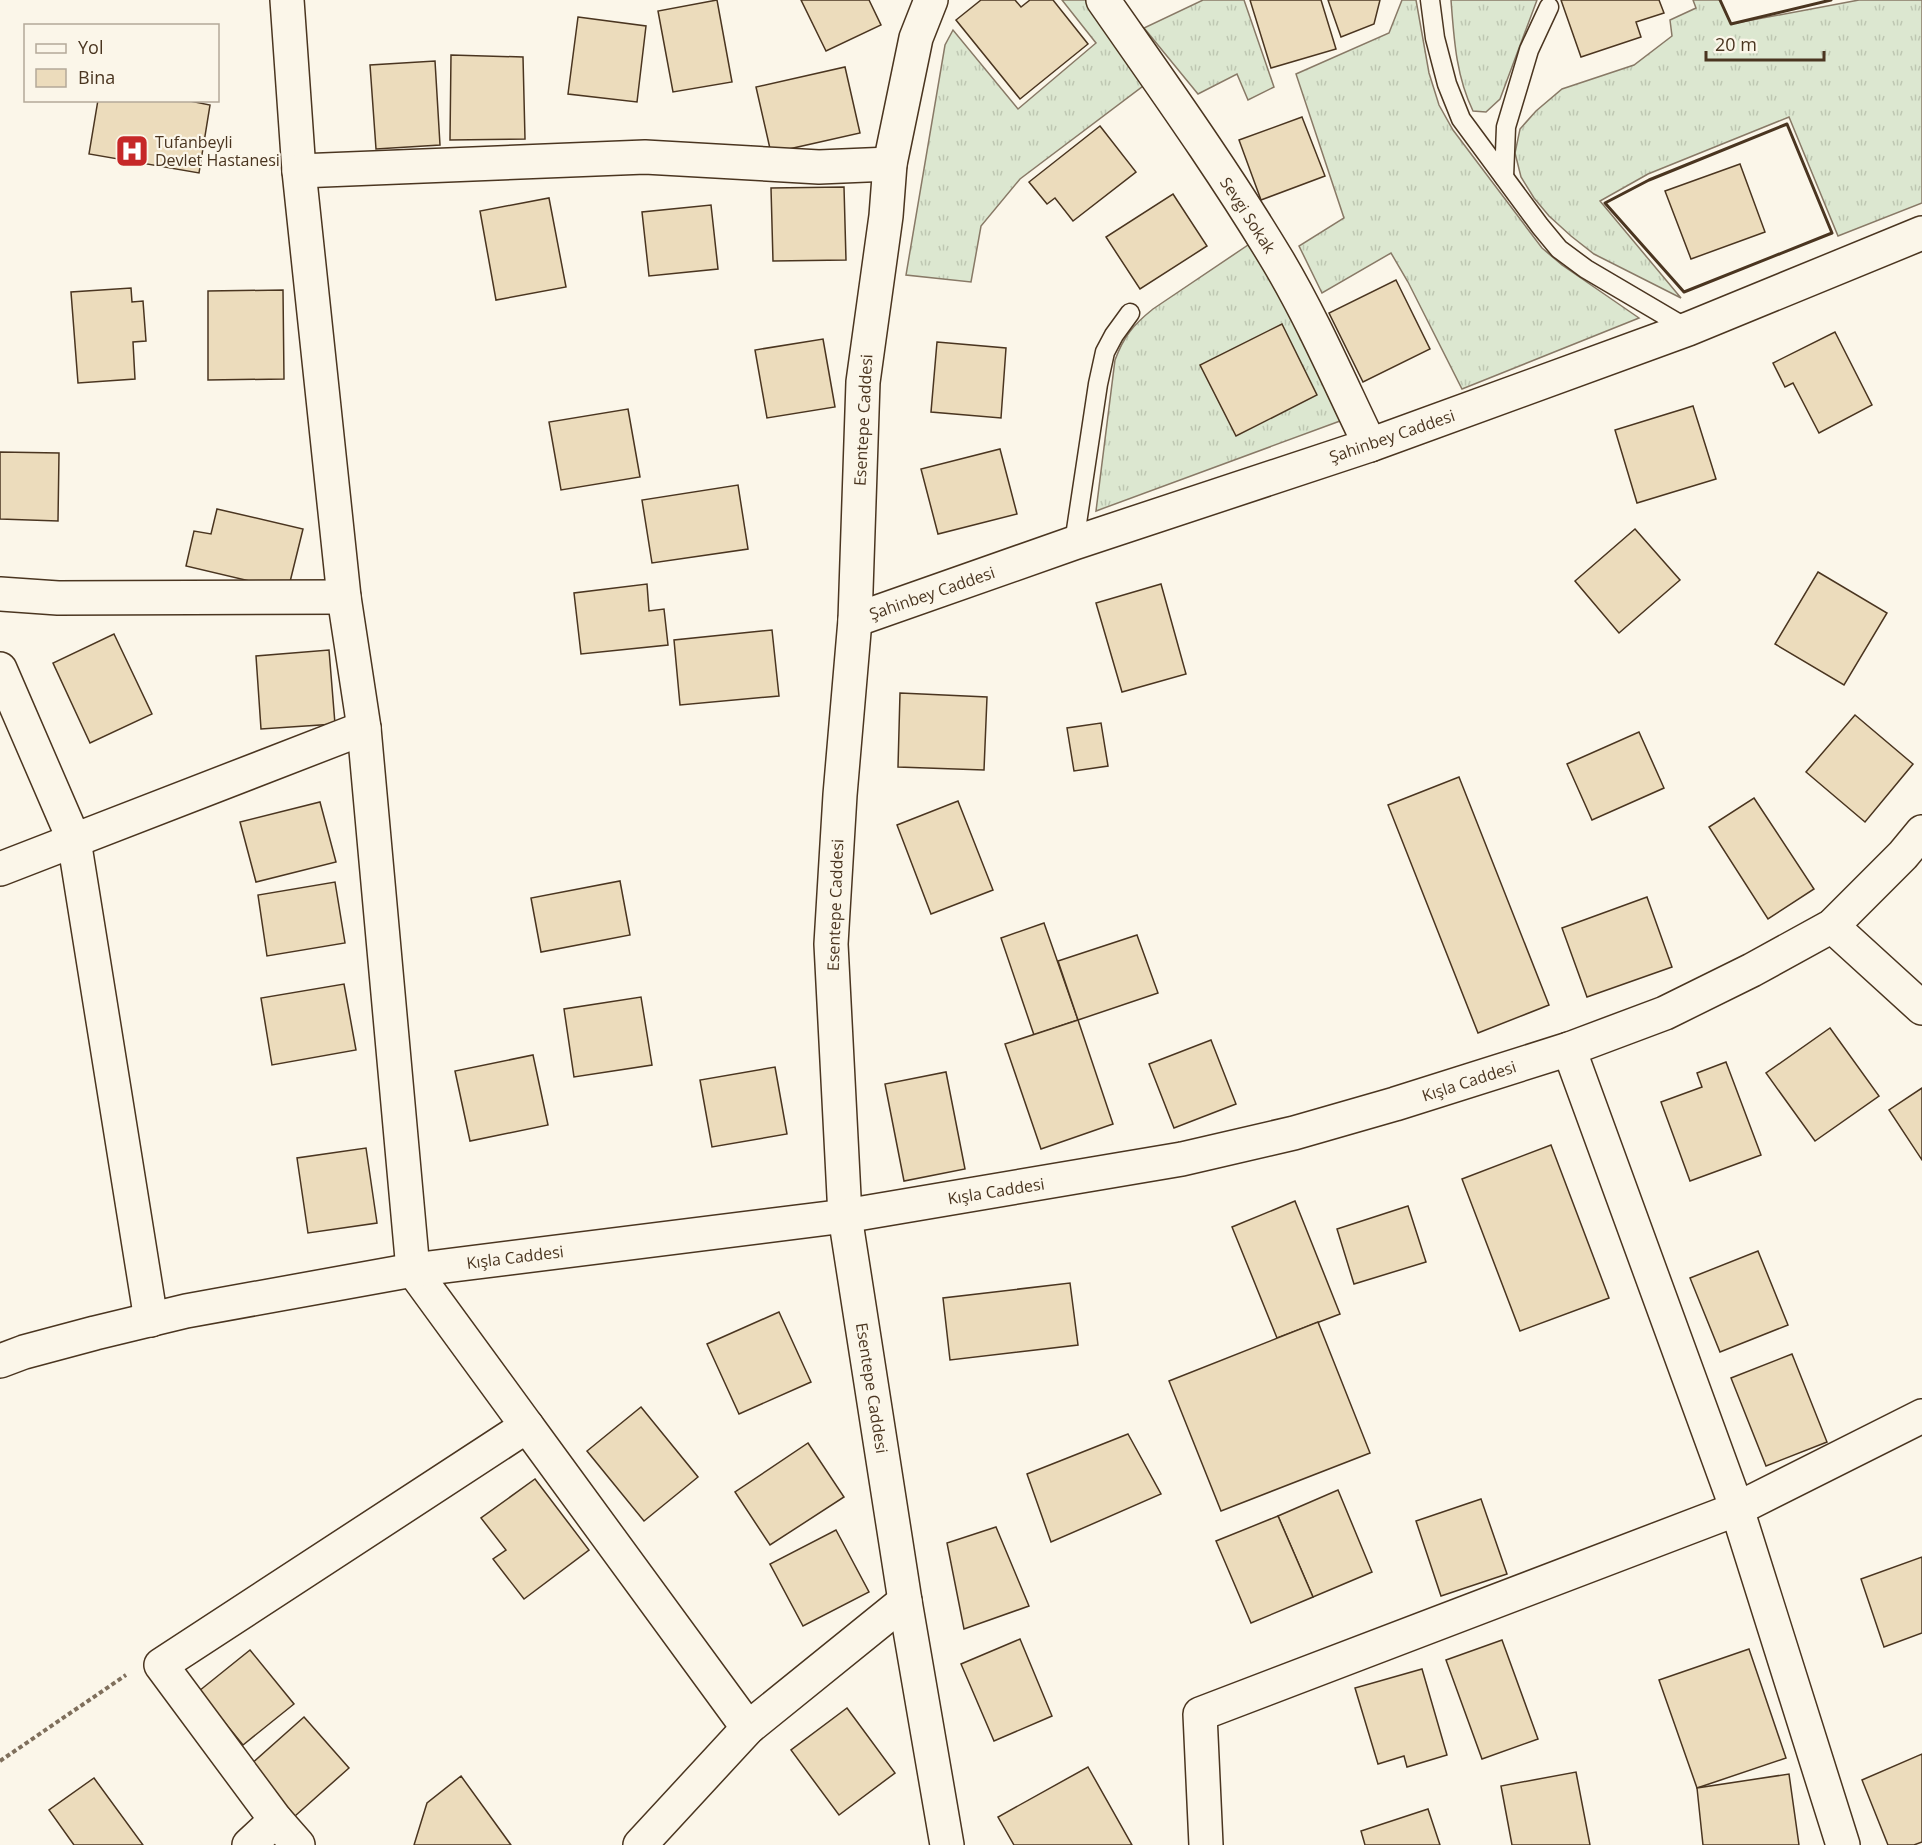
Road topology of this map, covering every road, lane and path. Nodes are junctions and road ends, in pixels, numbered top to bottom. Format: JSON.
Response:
{"nodes":[{"id":1,"x":287,"y":0,"type":"edge"},
{"id":2,"x":1103,"y":0,"type":"edge"},
{"id":3,"x":1430,"y":0,"type":"edge"},
{"id":4,"x":926,"y":3,"type":"edge"},
{"id":5,"x":1549,"y":7,"type":"dead end"},
{"id":6,"x":890,"y":164,"type":"junction"},
{"id":7,"x":299,"y":171,"type":"junction"},
{"id":8,"x":1504,"y":177,"type":"junction"},
{"id":9,"x":1922,"y":233,"type":"edge"},
{"id":10,"x":1130,"y":313,"type":"dead end"},
{"id":11,"x":1688,"y":329,"type":"junction"},
{"id":12,"x":1370,"y":445,"type":"junction"},
{"id":13,"x":1074,"y":543,"type":"junction"},
{"id":14,"x":0,"y":594,"type":"edge"},
{"id":15,"x":344,"y":597,"type":"junction"},
{"id":16,"x":855,"y":620,"type":"junction"},
{"id":17,"x":0,"y":669,"type":"edge"},
{"id":18,"x":364,"y":728,"type":"junction"},
{"id":19,"x":1922,"y":832,"type":"edge"},
{"id":20,"x":74,"y":840,"type":"junction"},
{"id":21,"x":0,"y":869,"type":"edge"},
{"id":22,"x":1832,"y":926,"type":"junction"},
{"id":23,"x":1922,"y":1008,"type":"edge"},
{"id":24,"x":1569,"y":1049,"type":"junction"},
{"id":25,"x":845,"y":1216,"type":"junction"},
{"id":26,"x":413,"y":1270,"type":"junction"},
{"id":27,"x":151,"y":1320,"type":"junction"},
{"id":28,"x":0,"y":1361,"type":"edge"},
{"id":29,"x":1922,"y":1416,"type":"edge"},
{"id":30,"x":527,"y":1426,"type":"junction"},
{"id":31,"x":1737,"y":1509,"type":"junction"},
{"id":32,"x":905,"y":1601,"type":"junction"},
{"id":33,"x":161,"y":1665,"type":"junction"},
{"id":34,"x":748,"y":1728,"type":"junction"},
{"id":35,"x":0,"y":1761,"type":"edge"},
{"id":36,"x":276,"y":1820,"type":"junction"},
{"id":37,"x":249,"y":1845,"type":"edge"},
{"id":38,"x":298,"y":1845,"type":"edge"},
{"id":39,"x":640,"y":1845,"type":"edge"},
{"id":40,"x":947,"y":1845,"type":"edge"},
{"id":41,"x":1206,"y":1845,"type":"edge"},
{"id":42,"x":1844,"y":1845,"type":"edge"}],
"edges":[{"from":1,"to":7,"type":"street"},
{"from":2,"to":12,"type":"street","name":"Sevgi Sokak"},
{"from":3,"to":8,"type":"lane"},
{"from":4,"to":6,"type":"street","name":"Esentepe Caddesi"},
{"from":5,"to":8,"type":"lane"},
{"from":6,"to":7,"type":"street"},
{"from":6,"to":16,"type":"street","name":"Esentepe Caddesi"},
{"from":7,"to":15,"type":"street"},
{"from":8,"to":11,"type":"lane"},
{"from":9,"to":11,"type":"street","name":"Şahinbey Caddesi"},
{"from":10,"to":13,"type":"lane"},
{"from":11,"to":12,"type":"street","name":"Şahinbey Caddesi"},
{"from":12,"to":13,"type":"street","name":"Şahinbey Caddesi"},
{"from":13,"to":16,"type":"street","name":"Şahinbey Caddesi"},
{"from":14,"to":15,"type":"street"},
{"from":15,"to":18,"type":"street"},
{"from":16,"to":25,"type":"street","name":"Esentepe Caddesi"},
{"from":17,"to":20,"type":"street"},
{"from":18,"to":20,"type":"street"},
{"from":18,"to":26,"type":"street"},
{"from":19,"to":22,"type":"street","name":"Kışla Caddesi"},
{"from":20,"to":21,"type":"street"},
{"from":20,"to":27,"type":"street"},
{"from":22,"to":23,"type":"street"},
{"from":22,"to":24,"type":"street","name":"Kışla Caddesi"},
{"from":24,"to":25,"type":"street","name":"Kışla Caddesi"},
{"from":24,"to":31,"type":"street"},
{"from":25,"to":26,"type":"street","name":"Kışla Caddesi"},
{"from":25,"to":32,"type":"street","name":"Esentepe Caddesi"},
{"from":26,"to":27,"type":"street","name":"Kışla Caddesi"},
{"from":26,"to":30,"type":"street"},
{"from":27,"to":28,"type":"street","name":"Kışla Caddesi"},
{"from":29,"to":31,"type":"street"},
{"from":30,"to":33,"type":"street"},
{"from":30,"to":34,"type":"street"},
{"from":31,"to":41,"type":"street"},
{"from":31,"to":42,"type":"street"},
{"from":32,"to":34,"type":"street"},
{"from":32,"to":40,"type":"street","name":"Esentepe Caddesi"},
{"from":33,"to":35,"type":"path"},
{"from":33,"to":36,"type":"street"},
{"from":34,"to":39,"type":"street"},
{"from":36,"to":37,"type":"street"},
{"from":36,"to":38,"type":"street"}]}
